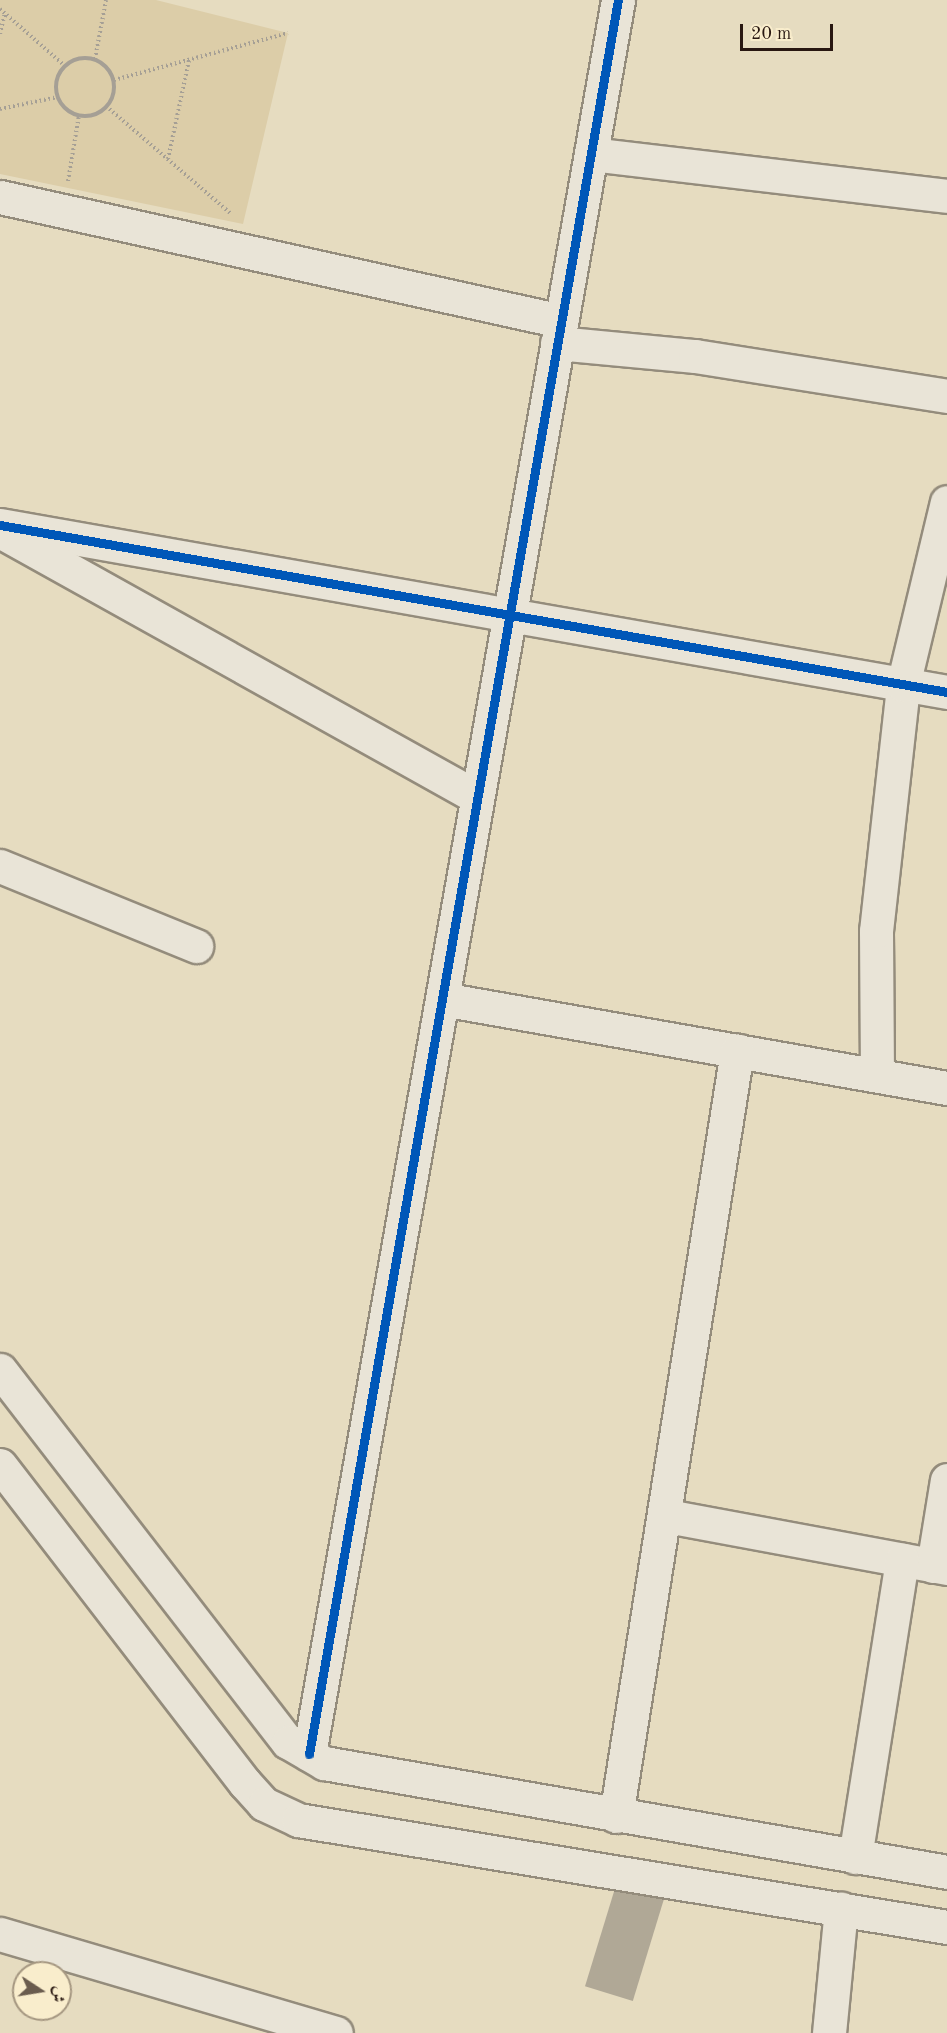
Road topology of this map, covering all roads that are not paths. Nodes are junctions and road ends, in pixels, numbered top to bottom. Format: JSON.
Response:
{"nodes":[{"id":1,"x":618,"y":0,"type":"edge"},
{"id":2,"x":591,"y":154,"type":"junction"},
{"id":3,"x":947,"y":196,"type":"edge"},
{"id":4,"x":0,"y":197,"type":"edge"},
{"id":5,"x":559,"y":332,"type":"junction"},
{"id":6,"x":947,"y":396,"type":"edge"},
{"id":7,"x":947,"y":502,"type":"edge"},
{"id":8,"x":0,"y":525,"type":"edge"},
{"id":9,"x":0,"y":531,"type":"edge"},
{"id":10,"x":509,"y":616,"type":"junction"},
{"id":11,"x":903,"y":685,"type":"junction"},
{"id":12,"x":947,"y":692,"type":"edge"},
{"id":13,"x":477,"y":797,"type":"junction"},
{"id":14,"x":0,"y":866,"type":"edge"},
{"id":15,"x":196,"y":946,"type":"dead end"},
{"id":16,"x":441,"y":999,"type":"junction"},
{"id":17,"x":737,"y":1051,"type":"junction"},
{"id":18,"x":877,"y":1076,"type":"junction"},
{"id":19,"x":947,"y":1088,"type":"edge"},
{"id":20,"x":0,"y":1370,"type":"edge"},
{"id":21,"x":0,"y":1465,"type":"edge"},
{"id":22,"x":947,"y":1480,"type":"edge"},
{"id":23,"x":10,"y":1490,"type":"edge"},
{"id":24,"x":667,"y":1516,"type":"junction"},
{"id":25,"x":927,"y":1565,"type":"edge"},
{"id":26,"x":309,"y":1754,"type":"junction"},
{"id":27,"x":616,"y":1816,"type":"junction"},
{"id":28,"x":855,"y":1857,"type":"junction"},
{"id":29,"x":947,"y":1872,"type":"edge"},
{"id":30,"x":841,"y":1910,"type":"junction"},
{"id":31,"x":947,"y":1927,"type":"edge"},
{"id":32,"x":0,"y":1934,"type":"edge"},
{"id":33,"x":336,"y":2033,"type":"edge"},
{"id":34,"x":830,"y":2033,"type":"edge"}],
"edges":[{"from":1,"to":2,"type":"street"},
{"from":2,"to":3,"type":"street"},
{"from":2,"to":5,"type":"street"},
{"from":4,"to":5,"type":"street"},
{"from":5,"to":6,"type":"street"},
{"from":5,"to":10,"type":"street"},
{"from":7,"to":11,"type":"street"},
{"from":8,"to":10,"type":"street"},
{"from":9,"to":13,"type":"street"},
{"from":10,"to":11,"type":"street"},
{"from":10,"to":13,"type":"street"},
{"from":11,"to":12,"type":"street"},
{"from":11,"to":18,"type":"street"},
{"from":13,"to":16,"type":"street"},
{"from":14,"to":15,"type":"street"},
{"from":16,"to":17,"type":"street"},
{"from":16,"to":26,"type":"street"},
{"from":17,"to":18,"type":"street"},
{"from":17,"to":24,"type":"street"},
{"from":18,"to":19,"type":"street"},
{"from":20,"to":26,"type":"street"},
{"from":21,"to":23,"type":"street"},
{"from":22,"to":25,"type":"street"},
{"from":23,"to":30,"type":"street"},
{"from":24,"to":25,"type":"street"},
{"from":24,"to":27,"type":"street"},
{"from":25,"to":28,"type":"street"},
{"from":26,"to":27,"type":"street"},
{"from":27,"to":28,"type":"street"},
{"from":28,"to":29,"type":"street"},
{"from":30,"to":31,"type":"street"},
{"from":30,"to":34,"type":"street"},
{"from":32,"to":33,"type":"street"}]}
